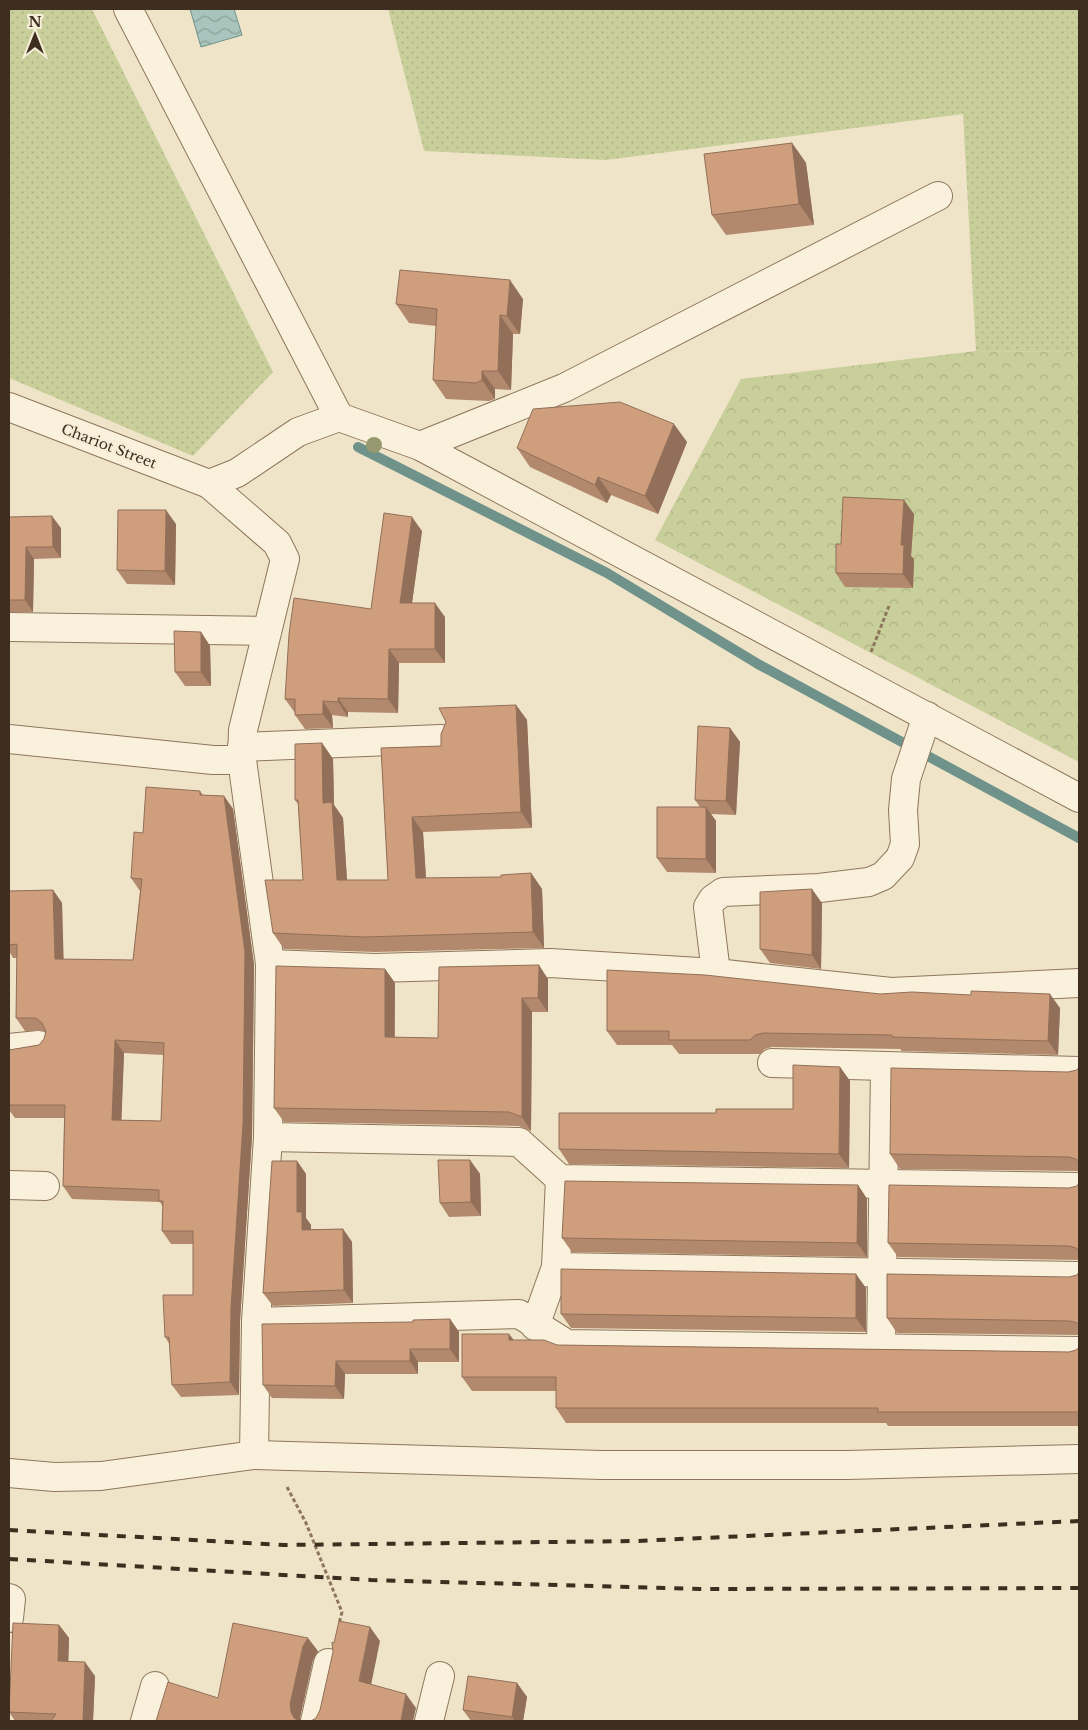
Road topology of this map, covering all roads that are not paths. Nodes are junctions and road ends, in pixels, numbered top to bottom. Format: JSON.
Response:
{"nodes":[{"id":1,"x":128,"y":9,"type":"edge"},
{"id":2,"x":938,"y":196,"type":"dead end"},
{"id":3,"x":9,"y":407,"type":"edge"},
{"id":4,"x":339,"y":417,"type":"junction"},
{"id":5,"x":420,"y":446,"type":"junction"},
{"id":6,"x":209,"y":484,"type":"junction"},
{"id":7,"x":9,"y":627,"type":"edge"},
{"id":8,"x":267,"y":631,"type":"junction"},
{"id":9,"x":928,"y":716,"type":"junction"},
{"id":10,"x":9,"y":739,"type":"edge"},
{"id":11,"x":441,"y":739,"type":"edge"},
{"id":12,"x":242,"y":754,"type":"junction"},
{"id":13,"x":1079,"y":798,"type":"edge"},
{"id":14,"x":270,"y":964,"type":"junction"},
{"id":15,"x":716,"y":973,"type":"junction"},
{"id":16,"x":1079,"y":983,"type":"edge"},
{"id":17,"x":39,"y":1045,"type":"edge"},
{"id":18,"x":9,"y":1048,"type":"edge"},
{"id":19,"x":772,"y":1064,"type":"dead end"},
{"id":20,"x":885,"y":1067,"type":"junction"},
{"id":21,"x":1079,"y":1071,"type":"edge"},
{"id":22,"x":268,"y":1137,"type":"junction"},
{"id":23,"x":560,"y":1179,"type":"junction"},
{"id":24,"x":883,"y":1184,"type":"junction"},
{"id":25,"x":9,"y":1185,"type":"edge"},
{"id":26,"x":45,"y":1186,"type":"dead end"},
{"id":27,"x":1079,"y":1187,"type":"edge"},
{"id":28,"x":556,"y":1267,"type":"junction"},
{"id":29,"x":882,"y":1273,"type":"junction"},
{"id":30,"x":1079,"y":1276,"type":"edge"},
{"id":31,"x":256,"y":1322,"type":"junction"},
{"id":32,"x":535,"y":1326,"type":"junction"},
{"id":33,"x":881,"y":1348,"type":"junction"},
{"id":34,"x":1079,"y":1351,"type":"edge"},
{"id":35,"x":262,"y":1456,"type":"junction"},
{"id":36,"x":1079,"y":1459,"type":"edge"},
{"id":37,"x":9,"y":1472,"type":"edge"},
{"id":38,"x":9,"y":1598,"type":"edge"},
{"id":39,"x":9,"y":1618,"type":"edge"},
{"id":40,"x":328,"y":1664,"type":"edge"},
{"id":41,"x":440,"y":1676,"type":"dead end"},
{"id":42,"x":155,"y":1686,"type":"dead end"},
{"id":43,"x":145,"y":1721,"type":"edge"},
{"id":44,"x":315,"y":1721,"type":"edge"},
{"id":45,"x":429,"y":1721,"type":"edge"}],
"edges":[{"from":1,"to":4,"type":"street"},
{"from":2,"to":5,"type":"street"},
{"from":3,"to":6,"type":"street","name":"Chariot Street"},
{"from":4,"to":5,"type":"street"},
{"from":4,"to":6,"type":"street"},
{"from":5,"to":9,"type":"street"},
{"from":6,"to":8,"type":"street","name":"Chariot Street"},
{"from":7,"to":8,"type":"street"},
{"from":8,"to":12,"type":"street","name":"Chariot Street"},
{"from":9,"to":13,"type":"street"},
{"from":9,"to":15,"type":"street"},
{"from":10,"to":12,"type":"street"},
{"from":11,"to":12,"type":"street"},
{"from":12,"to":14,"type":"street","name":"Chariot Street"},
{"from":14,"to":15,"type":"street"},
{"from":14,"to":22,"type":"street","name":"Chariot Street"},
{"from":15,"to":16,"type":"street"},
{"from":17,"to":18,"type":"street"},
{"from":19,"to":20,"type":"street"},
{"from":20,"to":21,"type":"street"},
{"from":20,"to":24,"type":"street"},
{"from":22,"to":23,"type":"street"},
{"from":22,"to":31,"type":"street","name":"Chariot Street"},
{"from":23,"to":24,"type":"street"},
{"from":23,"to":28,"type":"street"},
{"from":24,"to":27,"type":"street"},
{"from":24,"to":29,"type":"street"},
{"from":25,"to":26,"type":"street"},
{"from":28,"to":29,"type":"street"},
{"from":28,"to":32,"type":"street"},
{"from":29,"to":30,"type":"street"},
{"from":29,"to":33,"type":"street"},
{"from":31,"to":32,"type":"street"},
{"from":31,"to":35,"type":"street","name":"Chariot Street"},
{"from":32,"to":33,"type":"street"},
{"from":33,"to":34,"type":"street"},
{"from":35,"to":36,"type":"street"},
{"from":35,"to":37,"type":"street"},
{"from":38,"to":39,"type":"street"},
{"from":40,"to":44,"type":"street"},
{"from":41,"to":45,"type":"street"},
{"from":42,"to":43,"type":"street"}]}
